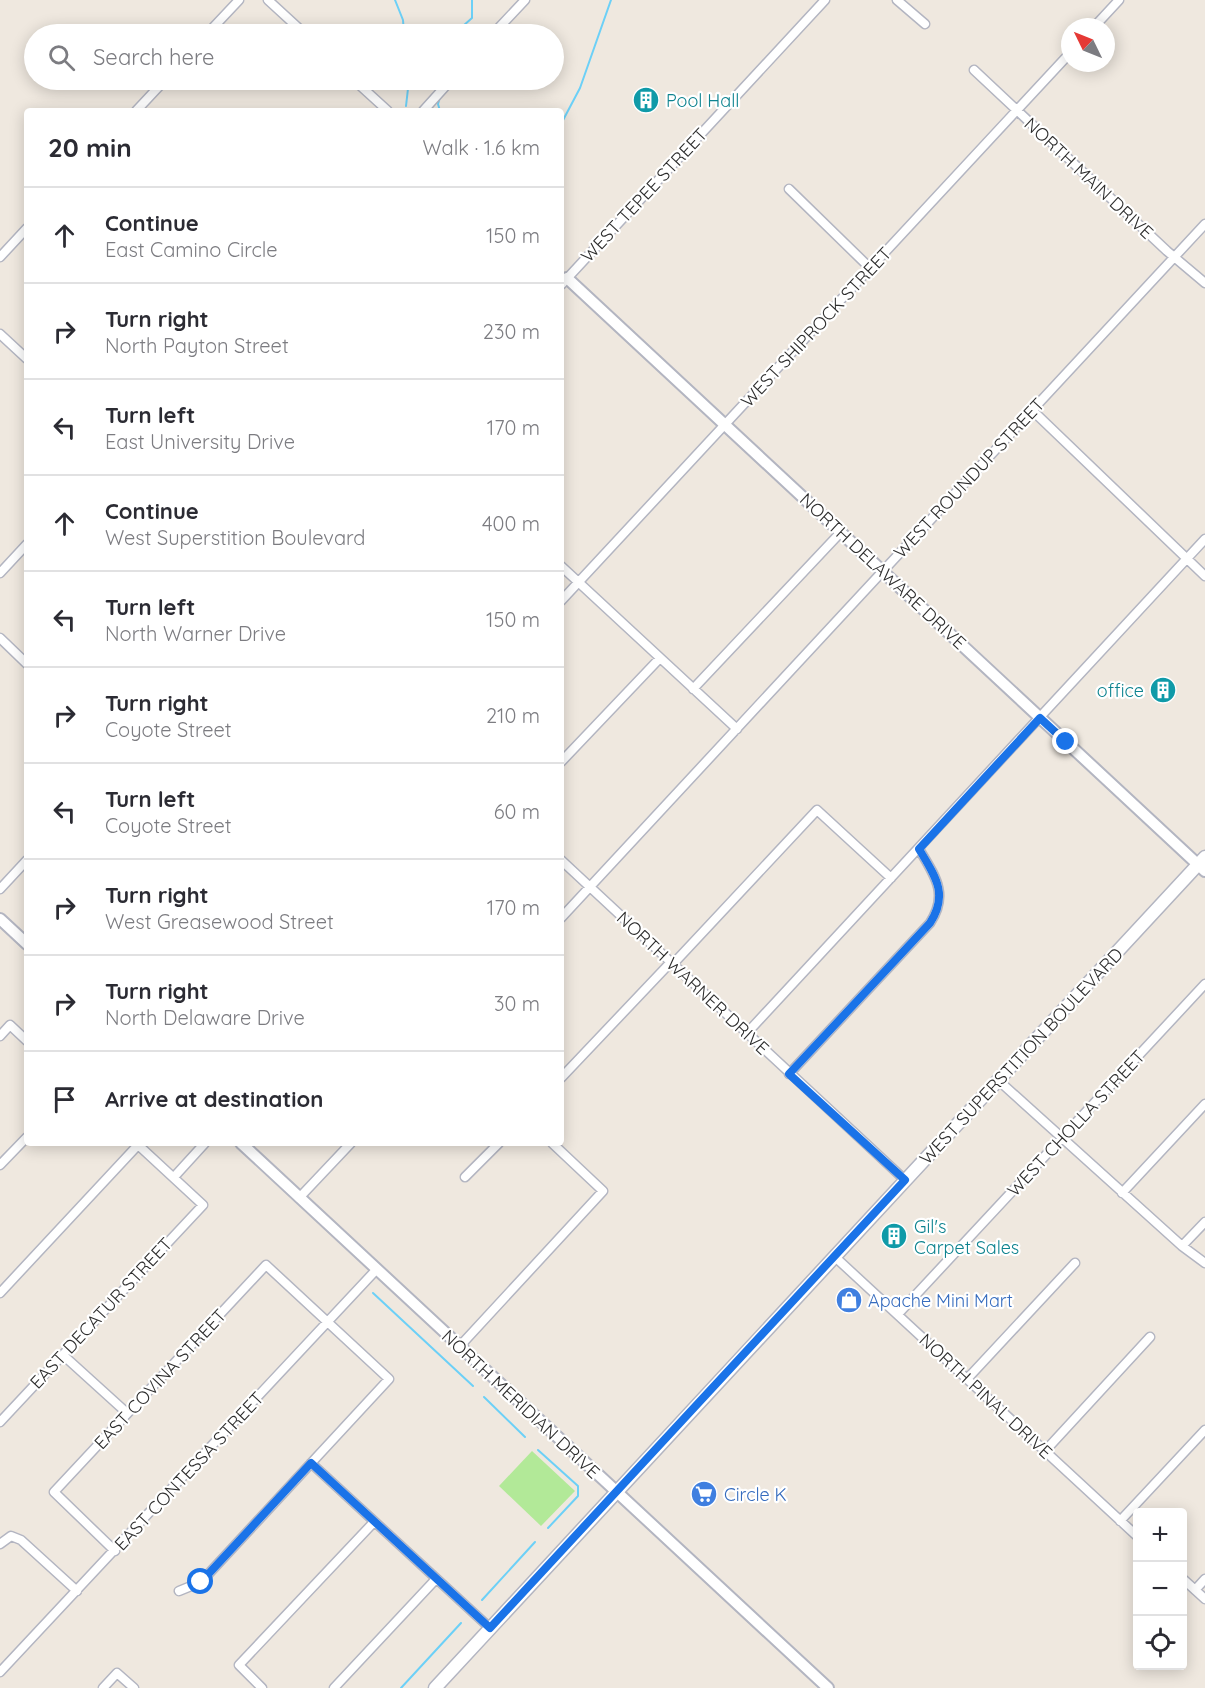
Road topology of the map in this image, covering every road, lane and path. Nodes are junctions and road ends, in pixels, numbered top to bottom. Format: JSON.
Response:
{"nodes":[{"id":1,"x":239,"y":0,"type":"edge"},
{"id":2,"x":268,"y":0,"type":"edge"},
{"id":3,"x":525,"y":0,"type":"edge"},
{"id":4,"x":825,"y":0,"type":"edge"},
{"id":5,"x":897,"y":0,"type":"edge"},
{"id":6,"x":1119,"y":0,"type":"edge"},
{"id":7,"x":1102,"y":18,"type":"edge"},
{"id":8,"x":216,"y":24,"type":"edge"},
{"id":9,"x":294,"y":24,"type":"edge"},
{"id":10,"x":502,"y":24,"type":"edge"},
{"id":11,"x":925,"y":24,"type":"dead end"},
{"id":12,"x":1061,"y":63,"type":"edge"},
{"id":13,"x":974,"y":70,"type":"dead end"},
{"id":14,"x":156,"y":90,"type":"edge"},
{"id":15,"x":365,"y":90,"type":"edge"},
{"id":16,"x":442,"y":90,"type":"edge"},
{"id":17,"x":139,"y":108,"type":"edge"},
{"id":18,"x":385,"y":108,"type":"edge"},
{"id":19,"x":426,"y":108,"type":"edge"},
{"id":20,"x":1017,"y":110,"type":"junction"},
{"id":21,"x":789,"y":189,"type":"dead end"},
{"id":22,"x":1205,"y":224,"type":"edge"},
{"id":23,"x":24,"y":231,"type":"edge"},
{"id":24,"x":0,"y":257,"type":"edge"},
{"id":25,"x":1174,"y":257,"type":"junction"},
{"id":26,"x":870,"y":268,"type":"junction"},
{"id":27,"x":564,"y":277,"type":"edge"},
{"id":28,"x":564,"y":279,"type":"edge"},
{"id":29,"x":1205,"y":283,"type":"edge"},
{"id":30,"x":0,"y":334,"type":"edge"},
{"id":31,"x":24,"y":356,"type":"edge"},
{"id":32,"x":1032,"y":410,"type":"junction"},
{"id":33,"x":726,"y":424,"type":"junction"},
{"id":34,"x":841,"y":532,"type":"junction"},
{"id":35,"x":1205,"y":539,"type":"edge"},
{"id":36,"x":24,"y":547,"type":"edge"},
{"id":37,"x":1186,"y":559,"type":"junction"},
{"id":38,"x":564,"y":569,"type":"edge"},
{"id":39,"x":883,"y":571,"type":"junction"},
{"id":40,"x":0,"y":573,"type":"edge"},
{"id":41,"x":1205,"y":576,"type":"edge"},
{"id":42,"x":579,"y":582,"type":"junction"},
{"id":43,"x":564,"y":598,"type":"edge"},
{"id":44,"x":0,"y":638,"type":"edge"},
{"id":45,"x":660,"y":658,"type":"junction"},
{"id":46,"x":24,"y":661,"type":"edge"},
{"id":47,"x":693,"y":689,"type":"junction"},
{"id":48,"x":1040,"y":718,"type":"junction"},
{"id":49,"x":736,"y":729,"type":"junction"},
{"id":50,"x":564,"y":759,"type":"edge"},
{"id":51,"x":919,"y":849,"type":"junction"},
{"id":52,"x":24,"y":863,"type":"edge"},
{"id":53,"x":564,"y":863,"type":"edge"},
{"id":54,"x":1203,"y":864,"type":"edge"},
{"id":55,"x":891,"y":878,"type":"junction"},
{"id":56,"x":590,"y":886,"type":"junction"},
{"id":57,"x":0,"y":889,"type":"edge"},
{"id":58,"x":564,"y":915,"type":"edge"},
{"id":59,"x":0,"y":919,"type":"edge"},
{"id":60,"x":24,"y":941,"type":"edge"},
{"id":61,"x":672,"y":963,"type":"junction"},
{"id":62,"x":1205,"y":984,"type":"edge"},
{"id":63,"x":747,"y":1033,"type":"junction"},
{"id":64,"x":0,"y":1036,"type":"edge"},
{"id":65,"x":24,"y":1038,"type":"edge"},
{"id":66,"x":789,"y":1074,"type":"junction"},
{"id":67,"x":564,"y":1075,"type":"edge"},
{"id":68,"x":998,"y":1080,"type":"junction"},
{"id":69,"x":1205,"y":1104,"type":"edge"},
{"id":70,"x":1062,"y":1138,"type":"junction"},
{"id":71,"x":24,"y":1140,"type":"edge"},
{"id":72,"x":135,"y":1146,"type":"edge"},
{"id":73,"x":139,"y":1146,"type":"edge"},
{"id":74,"x":202,"y":1146,"type":"edge"},
{"id":75,"x":244,"y":1146,"type":"edge"},
{"id":76,"x":348,"y":1146,"type":"edge"},
{"id":77,"x":496,"y":1146,"type":"edge"},
{"id":78,"x":555,"y":1146,"type":"edge"},
{"id":79,"x":0,"y":1165,"type":"edge"},
{"id":80,"x":174,"y":1177,"type":"junction"},
{"id":81,"x":465,"y":1177,"type":"dead end"},
{"id":82,"x":905,"y":1180,"type":"junction"},
{"id":83,"x":1122,"y":1193,"type":"junction"},
{"id":84,"x":299,"y":1198,"type":"junction"},
{"id":85,"x":1205,"y":1222,"type":"edge"},
{"id":86,"x":1182,"y":1246,"type":"junction"},
{"id":87,"x":834,"y":1256,"type":"junction"},
{"id":88,"x":1075,"y":1263,"type":"dead end"},
{"id":89,"x":1205,"y":1263,"type":"edge"},
{"id":90,"x":376,"y":1270,"type":"junction"},
{"id":91,"x":0,"y":1293,"type":"edge"},
{"id":92,"x":898,"y":1314,"type":"junction"},
{"id":93,"x":328,"y":1322,"type":"junction"},
{"id":94,"x":1150,"y":1337,"type":"dead end"},
{"id":95,"x":459,"y":1347,"type":"junction"},
{"id":96,"x":63,"y":1354,"type":"junction"},
{"id":97,"x":967,"y":1379,"type":"junction"},
{"id":98,"x":127,"y":1413,"type":"junction"},
{"id":99,"x":0,"y":1422,"type":"edge"},
{"id":100,"x":1205,"y":1430,"type":"edge"},
{"id":101,"x":1045,"y":1451,"type":"junction"},
{"id":102,"x":311,"y":1463,"type":"junction"},
{"id":103,"x":616,"y":1491,"type":"junction"},
{"id":104,"x":1120,"y":1521,"type":"junction"},
{"id":105,"x":374,"y":1522,"type":"junction"},
{"id":106,"x":1133,"y":1533,"type":"edge"},
{"id":107,"x":0,"y":1544,"type":"edge"},
{"id":108,"x":115,"y":1551,"type":"junction"},
{"id":109,"x":436,"y":1579,"type":"junction"},
{"id":110,"x":1205,"y":1579,"type":"edge"},
{"id":111,"x":1187,"y":1583,"type":"edge"},
{"id":112,"x":1195,"y":1590,"type":"junction"},
{"id":113,"x":77,"y":1591,"type":"junction"},
{"id":114,"x":179,"y":1591,"type":"dead end"},
{"id":115,"x":1205,"y":1599,"type":"edge"},
{"id":116,"x":490,"y":1628,"type":"junction"},
{"id":117,"x":0,"y":1672,"type":"edge"},
{"id":118,"x":103,"y":1688,"type":"edge"},
{"id":119,"x":134,"y":1688,"type":"edge"},
{"id":120,"x":262,"y":1688,"type":"edge"},
{"id":121,"x":334,"y":1688,"type":"edge"},
{"id":122,"x":435,"y":1688,"type":"edge"},
{"id":123,"x":828,"y":1688,"type":"edge"}],
"edges":[{"from":1,"to":8,"type":"street"},
{"from":2,"to":9,"type":"street"},
{"from":3,"to":10,"type":"street"},
{"from":4,"to":27,"type":"street","name":"WEST TEPEE STREET"},
{"from":5,"to":11,"type":"street"},
{"from":6,"to":7,"type":"street"},
{"from":12,"to":20,"type":"street","name":"WEST SHIPROCK STREET"},
{"from":13,"to":20,"type":"street","name":"NORTH MAIN DRIVE"},
{"from":14,"to":17,"type":"street"},
{"from":15,"to":18,"type":"street"},
{"from":16,"to":19,"type":"street"},
{"from":20,"to":25,"type":"street","name":"NORTH MAIN DRIVE"},
{"from":20,"to":26,"type":"street","name":"WEST SHIPROCK STREET"},
{"from":21,"to":26,"type":"street"},
{"from":22,"to":25,"type":"street","name":"WEST ROUNDUP STREET"},
{"from":23,"to":24,"type":"street"},
{"from":25,"to":29,"type":"street","name":"NORTH MAIN DRIVE"},
{"from":25,"to":32,"type":"street","name":"WEST ROUNDUP STREET"},
{"from":26,"to":33,"type":"street","name":"WEST SHIPROCK STREET"},
{"from":28,"to":33,"type":"street","name":"NORTH DELAWARE DRIVE"},
{"from":30,"to":31,"type":"street"},
{"from":32,"to":37,"type":"street"},
{"from":32,"to":39,"type":"street","name":"WEST ROUNDUP STREET"},
{"from":33,"to":34,"type":"street","name":"NORTH DELAWARE DRIVE"},
{"from":33,"to":42,"type":"street","name":"WEST SHIPROCK STREET"},
{"from":34,"to":39,"type":"street","name":"NORTH DELAWARE DRIVE"},
{"from":34,"to":47,"type":"street"},
{"from":35,"to":37,"type":"street"},
{"from":36,"to":40,"type":"street"},
{"from":37,"to":41,"type":"street"},
{"from":37,"to":48,"type":"street"},
{"from":38,"to":42,"type":"street"},
{"from":39,"to":48,"type":"street","name":"NORTH DELAWARE DRIVE"},
{"from":39,"to":49,"type":"street","name":"WEST ROUNDUP STREET"},
{"from":42,"to":43,"type":"street","name":"WEST SHIPROCK STREET"},
{"from":42,"to":45,"type":"street"},
{"from":44,"to":46,"type":"street"},
{"from":45,"to":47,"type":"street"},
{"from":45,"to":50,"type":"street"},
{"from":47,"to":49,"type":"street"},
{"from":48,"to":51,"type":"street"},
{"from":48,"to":54,"type":"street","name":"NORTH DELAWARE DRIVE"},
{"from":49,"to":56,"type":"street","name":"WEST ROUNDUP STREET"},
{"from":51,"to":55,"type":"street"},
{"from":51,"to":66,"type":"street"},
{"from":52,"to":57,"type":"street"},
{"from":53,"to":56,"type":"street","name":"NORTH WARNER DRIVE"},
{"from":54,"to":68,"type":"main road","name":"WEST SUPERSTITION BOULEVARD"},
{"from":55,"to":61,"type":"street"},
{"from":55,"to":63,"type":"street"},
{"from":56,"to":58,"type":"street","name":"WEST ROUNDUP STREET"},
{"from":56,"to":61,"type":"street","name":"NORTH WARNER DRIVE"},
{"from":59,"to":60,"type":"street"},
{"from":61,"to":63,"type":"street","name":"NORTH WARNER DRIVE"},
{"from":61,"to":67,"type":"street"},
{"from":62,"to":70,"type":"street","name":"WEST CHOLLA STREET"},
{"from":63,"to":66,"type":"street","name":"NORTH WARNER DRIVE"},
{"from":64,"to":65,"type":"street"},
{"from":66,"to":82,"type":"street","name":"NORTH WARNER DRIVE"},
{"from":68,"to":70,"type":"street"},
{"from":68,"to":82,"type":"main road","name":"WEST SUPERSTITION BOULEVARD"},
{"from":69,"to":83,"type":"street"},
{"from":70,"to":83,"type":"street"},
{"from":70,"to":92,"type":"street","name":"WEST CHOLLA STREET"},
{"from":71,"to":79,"type":"street"},
{"from":72,"to":91,"type":"street"},
{"from":73,"to":80,"type":"street"},
{"from":74,"to":80,"type":"street"},
{"from":75,"to":84,"type":"street","name":"NORTH MERIDIAN DRIVE"},
{"from":76,"to":84,"type":"street"},
{"from":77,"to":81,"type":"street"},
{"from":78,"to":95,"type":"street"},
{"from":80,"to":96,"type":"street","name":"EAST DECATUR STREET"},
{"from":82,"to":87,"type":"main road","name":"WEST SUPERSTITION BOULEVARD"},
{"from":83,"to":86,"type":"street"},
{"from":84,"to":90,"type":"street","name":"NORTH MERIDIAN DRIVE"},
{"from":85,"to":86,"type":"street"},
{"from":86,"to":89,"type":"street"},
{"from":87,"to":92,"type":"street","name":"NORTH PINAL DRIVE"},
{"from":87,"to":103,"type":"main road","name":"WEST SUPERSTITION BOULEVARD"},
{"from":88,"to":97,"type":"street"},
{"from":90,"to":93,"type":"street","name":"EAST CONTESSA STREET"},
{"from":90,"to":95,"type":"street","name":"NORTH MERIDIAN DRIVE"},
{"from":92,"to":97,"type":"street","name":"NORTH PINAL DRIVE"},
{"from":93,"to":98,"type":"street","name":"EAST COVINA STREET"},
{"from":93,"to":102,"type":"street"},
{"from":93,"to":108,"type":"street","name":"EAST CONTESSA STREET"},
{"from":94,"to":101,"type":"street"},
{"from":95,"to":103,"type":"street","name":"NORTH MERIDIAN DRIVE"},
{"from":96,"to":98,"type":"street"},
{"from":96,"to":99,"type":"street","name":"EAST DECATUR STREET"},
{"from":97,"to":101,"type":"street","name":"NORTH PINAL DRIVE"},
{"from":98,"to":108,"type":"street","name":"EAST COVINA STREET"},
{"from":100,"to":104,"type":"street"},
{"from":101,"to":104,"type":"street","name":"NORTH PINAL DRIVE"},
{"from":102,"to":105,"type":"street"},
{"from":102,"to":114,"type":"street"},
{"from":103,"to":116,"type":"main road","name":"WEST SUPERSTITION BOULEVARD"},
{"from":103,"to":123,"type":"street","name":"NORTH MERIDIAN DRIVE"},
{"from":104,"to":106,"type":"street","name":"NORTH PINAL DRIVE"},
{"from":105,"to":109,"type":"street"},
{"from":105,"to":120,"type":"street"},
{"from":107,"to":113,"type":"street"},
{"from":108,"to":113,"type":"street","name":"EAST CONTESSA STREET"},
{"from":109,"to":116,"type":"street"},
{"from":109,"to":121,"type":"street"},
{"from":110,"to":112,"type":"street"},
{"from":111,"to":112,"type":"street"},
{"from":112,"to":115,"type":"street"},
{"from":113,"to":117,"type":"street","name":"EAST CONTESSA STREET"},
{"from":116,"to":122,"type":"main road","name":"WEST SUPERSTITION BOULEVARD"},
{"from":118,"to":119,"type":"street"}]}
